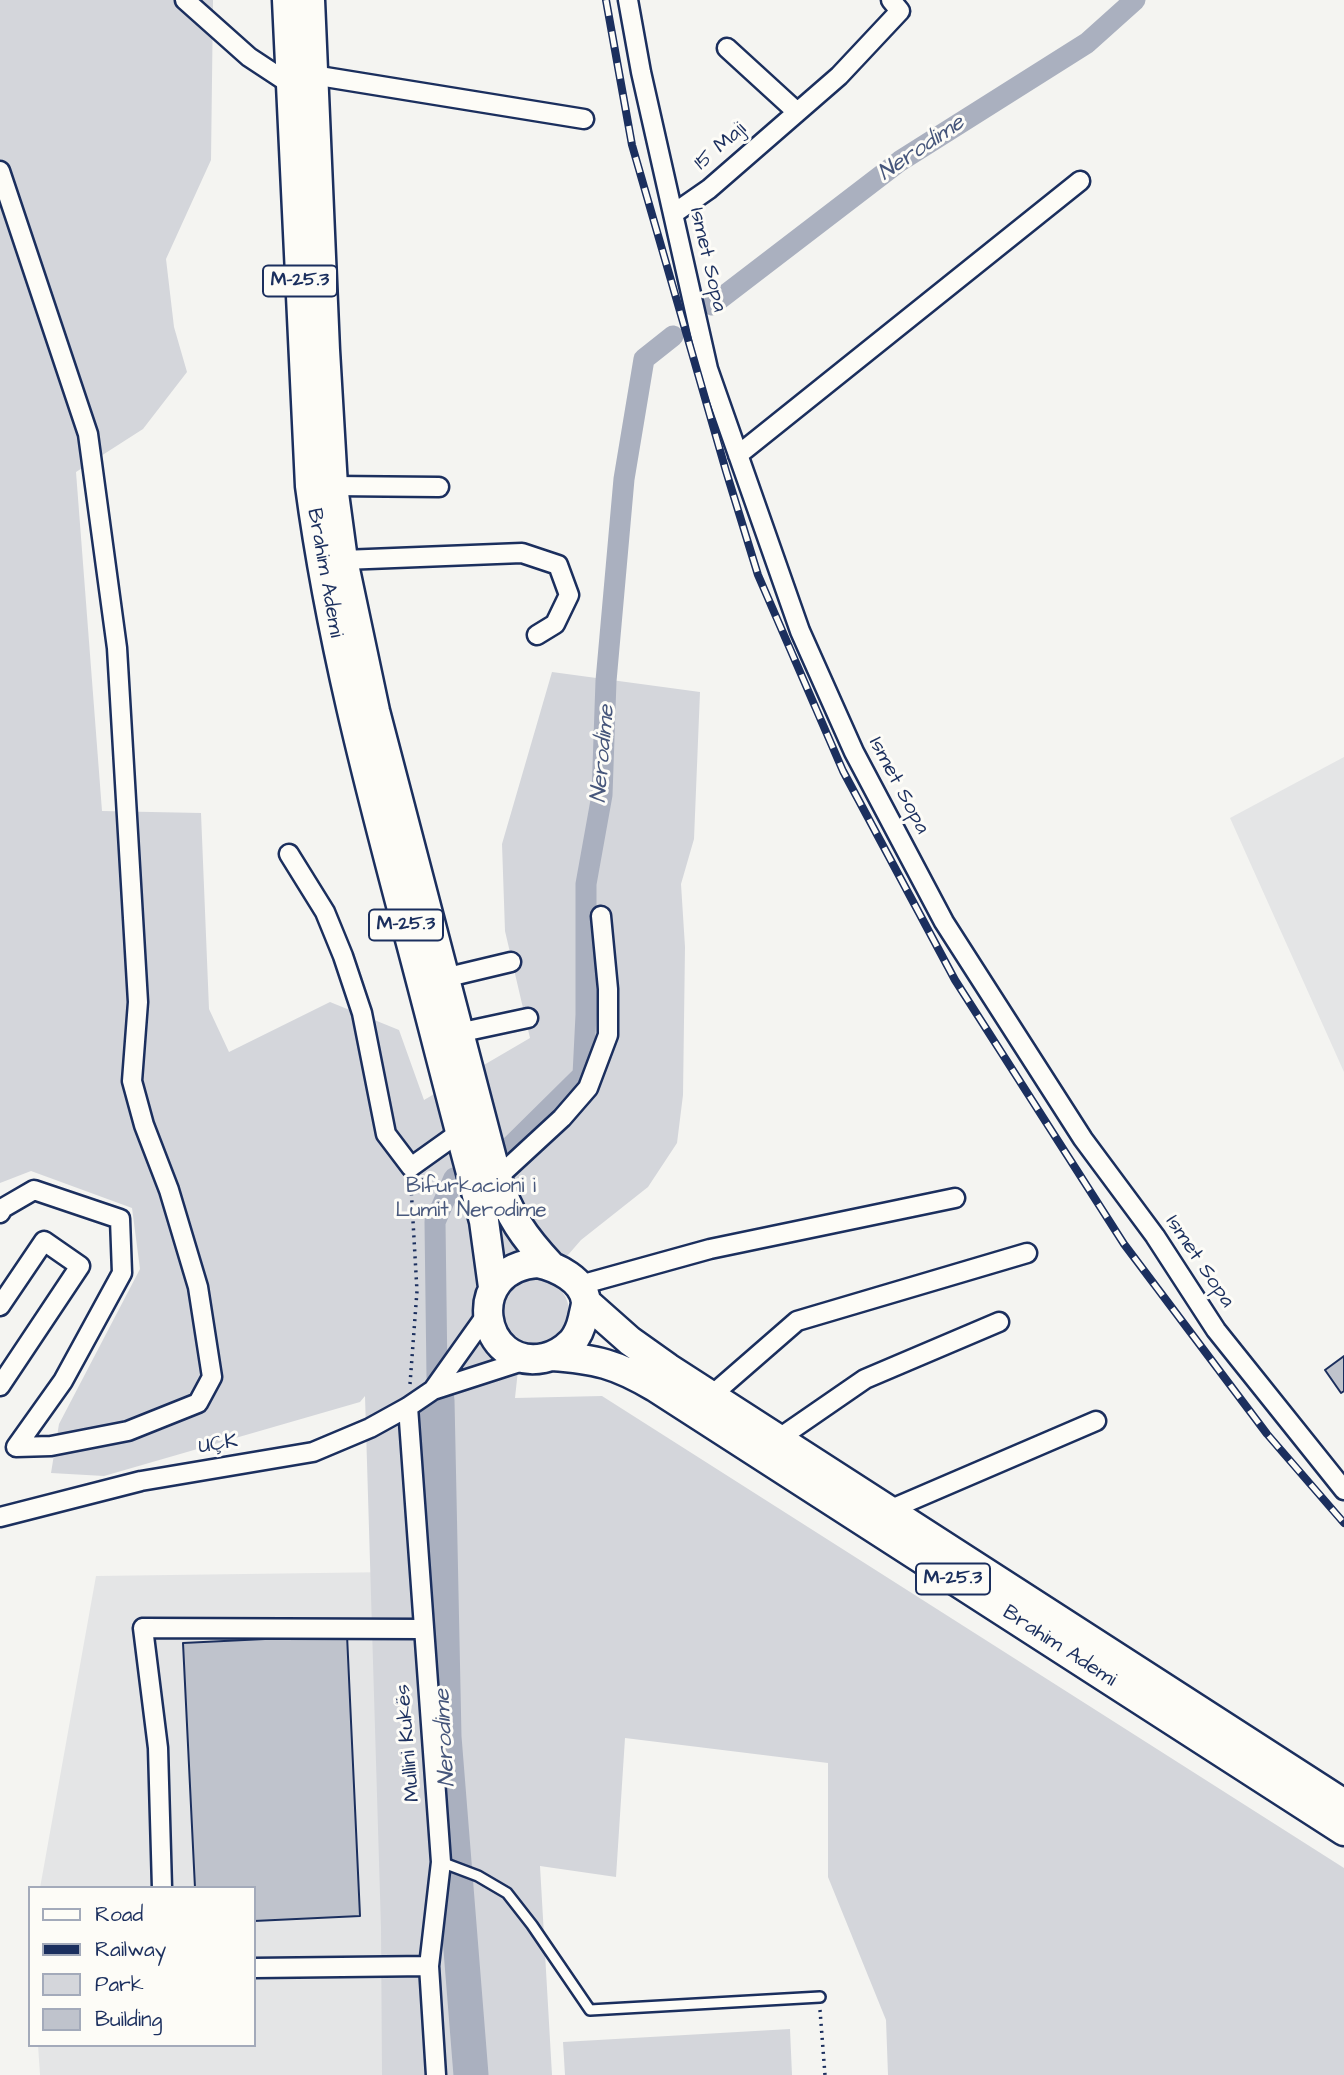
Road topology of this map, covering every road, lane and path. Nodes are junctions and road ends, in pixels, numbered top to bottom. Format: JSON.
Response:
{"nodes":[{"id":1,"x":185,"y":0,"type":"edge"},
{"id":2,"x":287,"y":0,"type":"edge"},
{"id":3,"x":310,"y":0,"type":"edge"},
{"id":4,"x":628,"y":0,"type":"edge"},
{"id":5,"x":891,"y":0,"type":"edge"},
{"id":6,"x":727,"y":48,"type":"dead end"},
{"id":7,"x":301,"y":80,"type":"junction"},
{"id":8,"x":797,"y":112,"type":"junction"},
{"id":9,"x":584,"y":119,"type":"dead end"},
{"id":10,"x":0,"y":171,"type":"edge"},
{"id":11,"x":1080,"y":181,"type":"dead end"},
{"id":12,"x":673,"y":215,"type":"junction"},
{"id":13,"x":738,"y":455,"type":"junction"},
{"id":14,"x":333,"y":486,"type":"junction"},
{"id":15,"x":439,"y":486,"type":"dead end"},
{"id":16,"x":343,"y":561,"type":"junction"},
{"id":17,"x":537,"y":635,"type":"dead end"},
{"id":18,"x":289,"y":854,"type":"dead end"},
{"id":19,"x":601,"y":916,"type":"dead end"},
{"id":20,"x":511,"y":962,"type":"dead end"},
{"id":21,"x":444,"y":978,"type":"junction"},
{"id":22,"x":528,"y":1018,"type":"dead end"},
{"id":23,"x":458,"y":1033,"type":"junction"},
{"id":24,"x":460,"y":1132,"type":"junction"},
{"id":25,"x":411,"y":1167,"type":"junction"},
{"id":26,"x":497,"y":1178,"type":"junction"},
{"id":27,"x":955,"y":1198,"type":"dead end"},
{"id":28,"x":0,"y":1213,"type":"edge"},
{"id":29,"x":1027,"y":1253,"type":"dead end"},
{"id":30,"x":551,"y":1266,"type":"junction"},
{"id":31,"x":583,"y":1293,"type":"junction"},
{"id":32,"x":490,"y":1301,"type":"junction"},
{"id":33,"x":0,"y":1306,"type":"edge"},
{"id":34,"x":999,"y":1322,"type":"dead end"},
{"id":35,"x":540,"y":1358,"type":"junction"},
{"id":36,"x":0,"y":1386,"type":"edge"},
{"id":37,"x":433,"y":1390,"type":"junction"},
{"id":38,"x":712,"y":1395,"type":"junction"},
{"id":39,"x":408,"y":1407,"type":"junction"},
{"id":40,"x":1096,"y":1421,"type":"dead end"},
{"id":41,"x":778,"y":1439,"type":"junction"},
{"id":42,"x":1344,"y":1490,"type":"edge"},
{"id":43,"x":889,"y":1510,"type":"junction"},
{"id":44,"x":0,"y":1517,"type":"edge"},
{"id":45,"x":423,"y":1629,"type":"junction"},
{"id":46,"x":1344,"y":1804,"type":"edge"},
{"id":47,"x":1344,"y":1831,"type":"edge"},
{"id":48,"x":442,"y":1863,"type":"junction"},
{"id":49,"x":162,"y":1886,"type":"edge"},
{"id":50,"x":429,"y":1966,"type":"junction"},
{"id":51,"x":256,"y":1968,"type":"edge"},
{"id":52,"x":820,"y":1997,"type":"joint"},
{"id":53,"x":436,"y":2075,"type":"edge"},
{"id":54,"x":825,"y":2075,"type":"edge"}],
"edges":[{"from":1,"to":7,"type":"street"},
{"from":2,"to":7,"type":"main road","name":"Brahim Ademi","number":"M-25.3"},
{"from":3,"to":7,"type":"main road","name":"Brahim Ademi","number":"M-25.3"},
{"from":4,"to":12,"type":"street","name":"Ismet Sopa"},
{"from":5,"to":8,"type":"street","name":"15 Maji"},
{"from":6,"to":8,"type":"street"},
{"from":7,"to":9,"type":"street"},
{"from":7,"to":14,"type":"main road","name":"Brahim Ademi","number":"M-25.3"},
{"from":7,"to":24,"type":"main road","name":"Brahim Ademi","number":"M-25.3"},
{"from":8,"to":12,"type":"street","name":"15 Maji"},
{"from":10,"to":28,"type":"street"},
{"from":11,"to":13,"type":"street"},
{"from":12,"to":13,"type":"street","name":"Ismet Sopa"},
{"from":13,"to":42,"type":"street","name":"Ismet Sopa"},
{"from":14,"to":15,"type":"street"},
{"from":14,"to":16,"type":"main road","name":"Brahim Ademi","number":"M-25.3"},
{"from":16,"to":17,"type":"street","name":"Brahim Ademi"},
{"from":16,"to":21,"type":"main road","name":"Brahim Ademi","number":"M-25.3"},
{"from":18,"to":25,"type":"street"},
{"from":19,"to":26,"type":"street"},
{"from":20,"to":21,"type":"street"},
{"from":21,"to":23,"type":"main road","name":"Brahim Ademi","number":"M-25.3"},
{"from":22,"to":23,"type":"street"},
{"from":23,"to":26,"type":"main road","name":"Brahim Ademi","number":"M-25.3"},
{"from":24,"to":25,"type":"street"},
{"from":24,"to":32,"type":"main road","name":"Brahim Ademi","number":"M-25.3"},
{"from":25,"to":39,"type":"path"},
{"from":26,"to":30,"type":"main road","name":"Brahim Ademi","number":"M-25.3"},
{"from":27,"to":31,"type":"street"},
{"from":29,"to":38,"type":"street"},
{"from":30,"to":31,"type":"main road","name":"Brahim Ademi","number":"M-25.3"},
{"from":30,"to":32,"type":"main road"},
{"from":31,"to":35,"type":"main road"},
{"from":31,"to":38,"type":"main road","name":"Brahim Ademi","number":"M-25.3"},
{"from":32,"to":35,"type":"main road","name":"Brahim Ademi","number":"M-25.3"},
{"from":32,"to":37,"type":"street","name":"UÇK"},
{"from":33,"to":36,"type":"street"},
{"from":34,"to":41,"type":"street"},
{"from":35,"to":37,"type":"street","name":"UÇK"},
{"from":35,"to":47,"type":"main road","name":"Brahim Ademi","number":"M-25.3"},
{"from":37,"to":39,"type":"street","name":"UÇK"},
{"from":38,"to":41,"type":"main road","name":"Brahim Ademi","number":"M-25.3"},
{"from":39,"to":44,"type":"street","name":"UÇK"},
{"from":39,"to":45,"type":"street","name":"Mullini Kukës"},
{"from":40,"to":43,"type":"street"},
{"from":41,"to":43,"type":"main road","name":"Brahim Ademi","number":"M-25.3"},
{"from":43,"to":46,"type":"main road","name":"Brahim Ademi","number":"M-25.3"},
{"from":45,"to":48,"type":"street","name":"Mullini Kukës"},
{"from":45,"to":49,"type":"street"},
{"from":48,"to":50,"type":"street","name":"Mullini Kukës"},
{"from":48,"to":52,"type":"lane"},
{"from":50,"to":51,"type":"street"},
{"from":50,"to":53,"type":"street","name":"Mullini Kukës"},
{"from":52,"to":54,"type":"path"}]}
